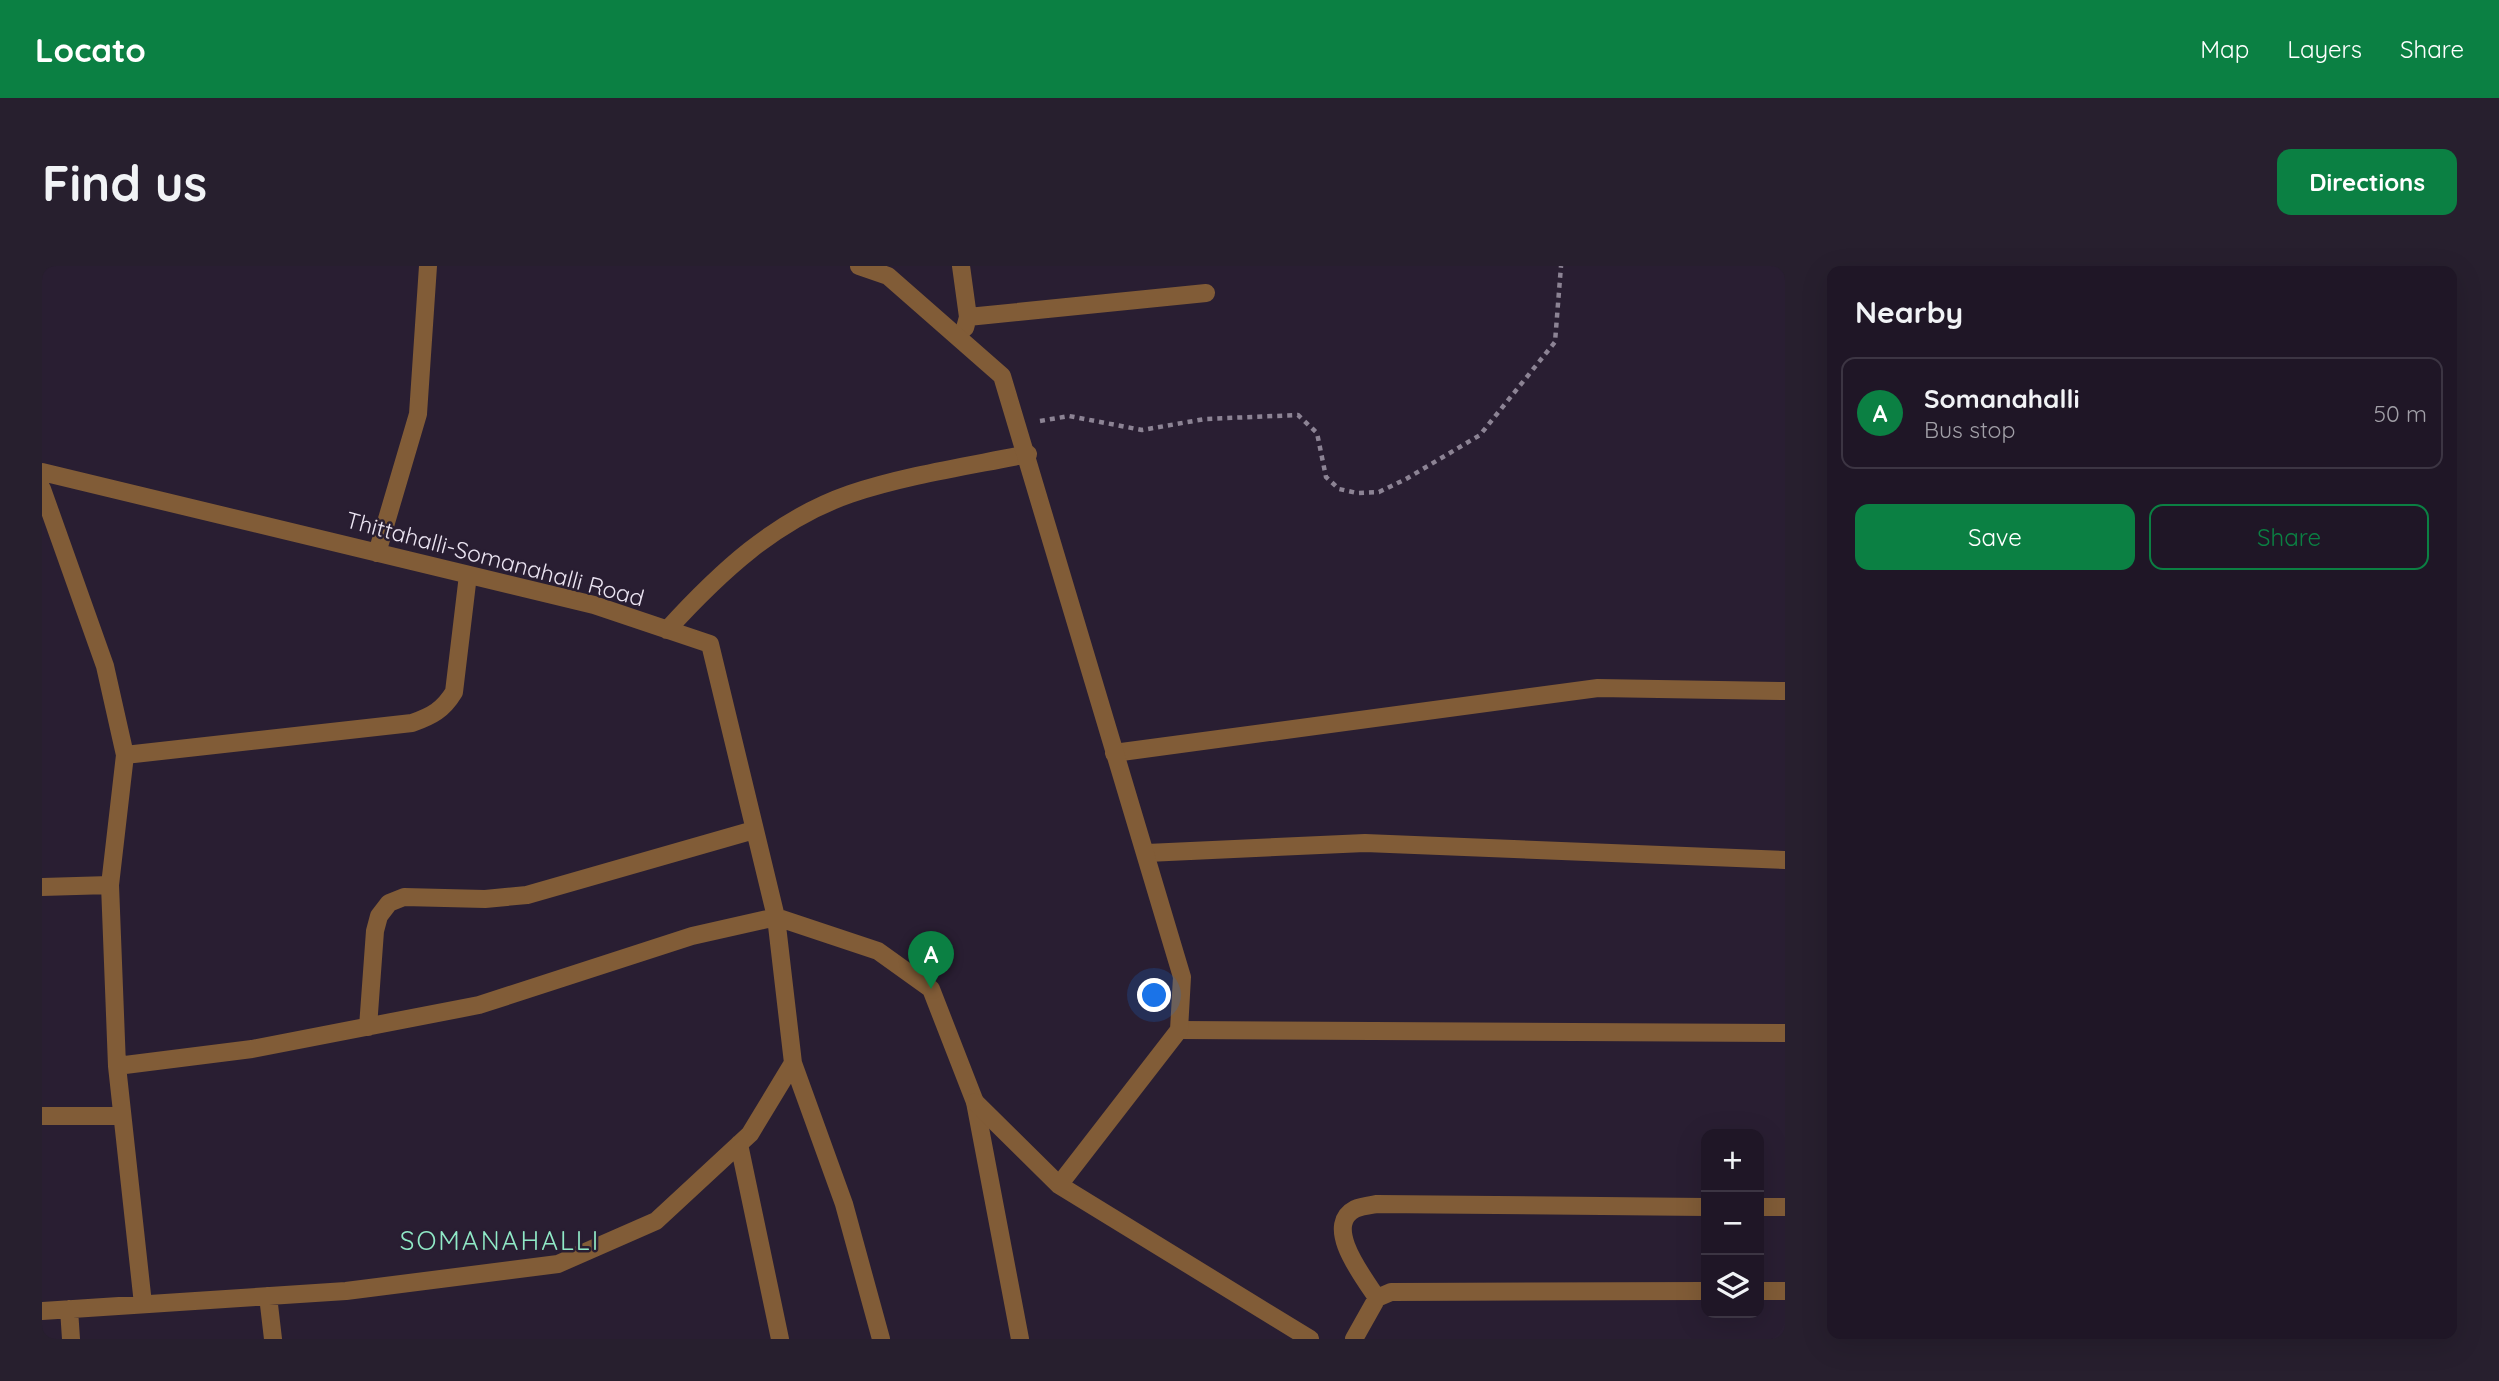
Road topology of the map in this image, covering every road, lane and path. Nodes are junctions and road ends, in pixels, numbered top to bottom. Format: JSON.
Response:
{"nodes":[{"id":1,"x":428,"y":266,"type":"edge"},
{"id":2,"x":859,"y":266,"type":"edge"},
{"id":3,"x":961,"y":266,"type":"edge"},
{"id":4,"x":1561,"y":266,"type":"edge"},
{"id":5,"x":1206,"y":293,"type":"dead end"},
{"id":6,"x":968,"y":317,"type":"junction"},
{"id":7,"x":962,"y":341,"type":"junction"},
{"id":8,"x":1020,"y":429,"type":"junction"},
{"id":9,"x":1028,"y":454,"type":"junction"},
{"id":10,"x":42,"y":472,"type":"edge"},
{"id":11,"x":42,"y":489,"type":"edge"},
{"id":12,"x":377,"y":553,"type":"junction"},
{"id":13,"x":468,"y":575,"type":"junction"},
{"id":14,"x":667,"y":630,"type":"junction"},
{"id":15,"x":1785,"y":691,"type":"edge"},
{"id":16,"x":1114,"y":753,"type":"junction"},
{"id":17,"x":125,"y":755,"type":"junction"},
{"id":18,"x":754,"y":830,"type":"junction"},
{"id":19,"x":1147,"y":853,"type":"junction"},
{"id":20,"x":1785,"y":860,"type":"edge"},
{"id":21,"x":110,"y":884,"type":"junction"},
{"id":22,"x":42,"y":887,"type":"edge"},
{"id":23,"x":776,"y":917,"type":"junction"},
{"id":24,"x":368,"y":1027,"type":"junction"},
{"id":25,"x":1179,"y":1030,"type":"junction"},
{"id":26,"x":1785,"y":1033,"type":"edge"},
{"id":27,"x":793,"y":1063,"type":"junction"},
{"id":28,"x":117,"y":1066,"type":"junction"},
{"id":29,"x":975,"y":1102,"type":"junction"},
{"id":30,"x":42,"y":1116,"type":"edge"},
{"id":31,"x":122,"y":1116,"type":"junction"},
{"id":32,"x":739,"y":1144,"type":"junction"},
{"id":33,"x":1059,"y":1185,"type":"junction"},
{"id":34,"x":1701,"y":1207,"type":"edge"},
{"id":35,"x":1764,"y":1207,"type":"edge"},
{"id":36,"x":1785,"y":1207,"type":"edge"},
{"id":37,"x":1701,"y":1291,"type":"edge"},
{"id":38,"x":1764,"y":1291,"type":"edge"},
{"id":39,"x":1785,"y":1291,"type":"edge"},
{"id":40,"x":268,"y":1296,"type":"junction"},
{"id":41,"x":1377,"y":1298,"type":"junction"},
{"id":42,"x":143,"y":1304,"type":"junction"},
{"id":43,"x":69,"y":1309,"type":"junction"},
{"id":44,"x":42,"y":1311,"type":"edge"},
{"id":45,"x":71,"y":1339,"type":"edge"},
{"id":46,"x":273,"y":1339,"type":"edge"},
{"id":47,"x":780,"y":1339,"type":"edge"},
{"id":48,"x":881,"y":1339,"type":"edge"},
{"id":49,"x":1020,"y":1339,"type":"edge"},
{"id":50,"x":1310,"y":1339,"type":"edge"},
{"id":51,"x":1354,"y":1339,"type":"edge"}],
"edges":[{"from":1,"to":12,"type":"street"},
{"from":2,"to":7,"type":"street"},
{"from":3,"to":6,"type":"street"},
{"from":4,"to":8,"type":"path"},
{"from":5,"to":6,"type":"street"},
{"from":6,"to":7,"type":"street"},
{"from":7,"to":8,"type":"street"},
{"from":8,"to":9,"type":"street"},
{"from":9,"to":14,"type":"street"},
{"from":9,"to":16,"type":"street"},
{"from":10,"to":12,"type":"street","name":"Thittahalli-Somanahalli Road"},
{"from":11,"to":17,"type":"street"},
{"from":12,"to":13,"type":"street","name":"Thittahalli-Somanahalli Road"},
{"from":13,"to":14,"type":"street","name":"Thittahalli-Somanahalli Road"},
{"from":13,"to":17,"type":"street"},
{"from":14,"to":18,"type":"street","name":"Thittahalli-Somanahalli Road"},
{"from":15,"to":16,"type":"street"},
{"from":16,"to":19,"type":"street"},
{"from":17,"to":21,"type":"street"},
{"from":18,"to":23,"type":"street","name":"Thittahalli-Somanahalli Road"},
{"from":18,"to":24,"type":"street"},
{"from":19,"to":20,"type":"street"},
{"from":19,"to":25,"type":"street"},
{"from":21,"to":22,"type":"street"},
{"from":21,"to":28,"type":"street"},
{"from":23,"to":24,"type":"street"},
{"from":23,"to":27,"type":"street","name":"Thittahalli-Somanahalli Road"},
{"from":23,"to":29,"type":"street"},
{"from":24,"to":28,"type":"street"},
{"from":25,"to":26,"type":"street"},
{"from":25,"to":33,"type":"street"},
{"from":27,"to":32,"type":"street"},
{"from":27,"to":48,"type":"street","name":"Thittahalli-Somanahalli Road"},
{"from":28,"to":31,"type":"street"},
{"from":29,"to":33,"type":"street"},
{"from":29,"to":49,"type":"street"},
{"from":30,"to":31,"type":"street"},
{"from":31,"to":42,"type":"street"},
{"from":32,"to":40,"type":"street"},
{"from":32,"to":47,"type":"street"},
{"from":33,"to":50,"type":"street"},
{"from":34,"to":41,"type":"street"},
{"from":35,"to":36,"type":"street"},
{"from":37,"to":41,"type":"street"},
{"from":38,"to":39,"type":"street"},
{"from":40,"to":42,"type":"street"},
{"from":40,"to":46,"type":"street"},
{"from":41,"to":51,"type":"street"},
{"from":42,"to":43,"type":"street"},
{"from":43,"to":44,"type":"street"},
{"from":43,"to":45,"type":"street"}]}
